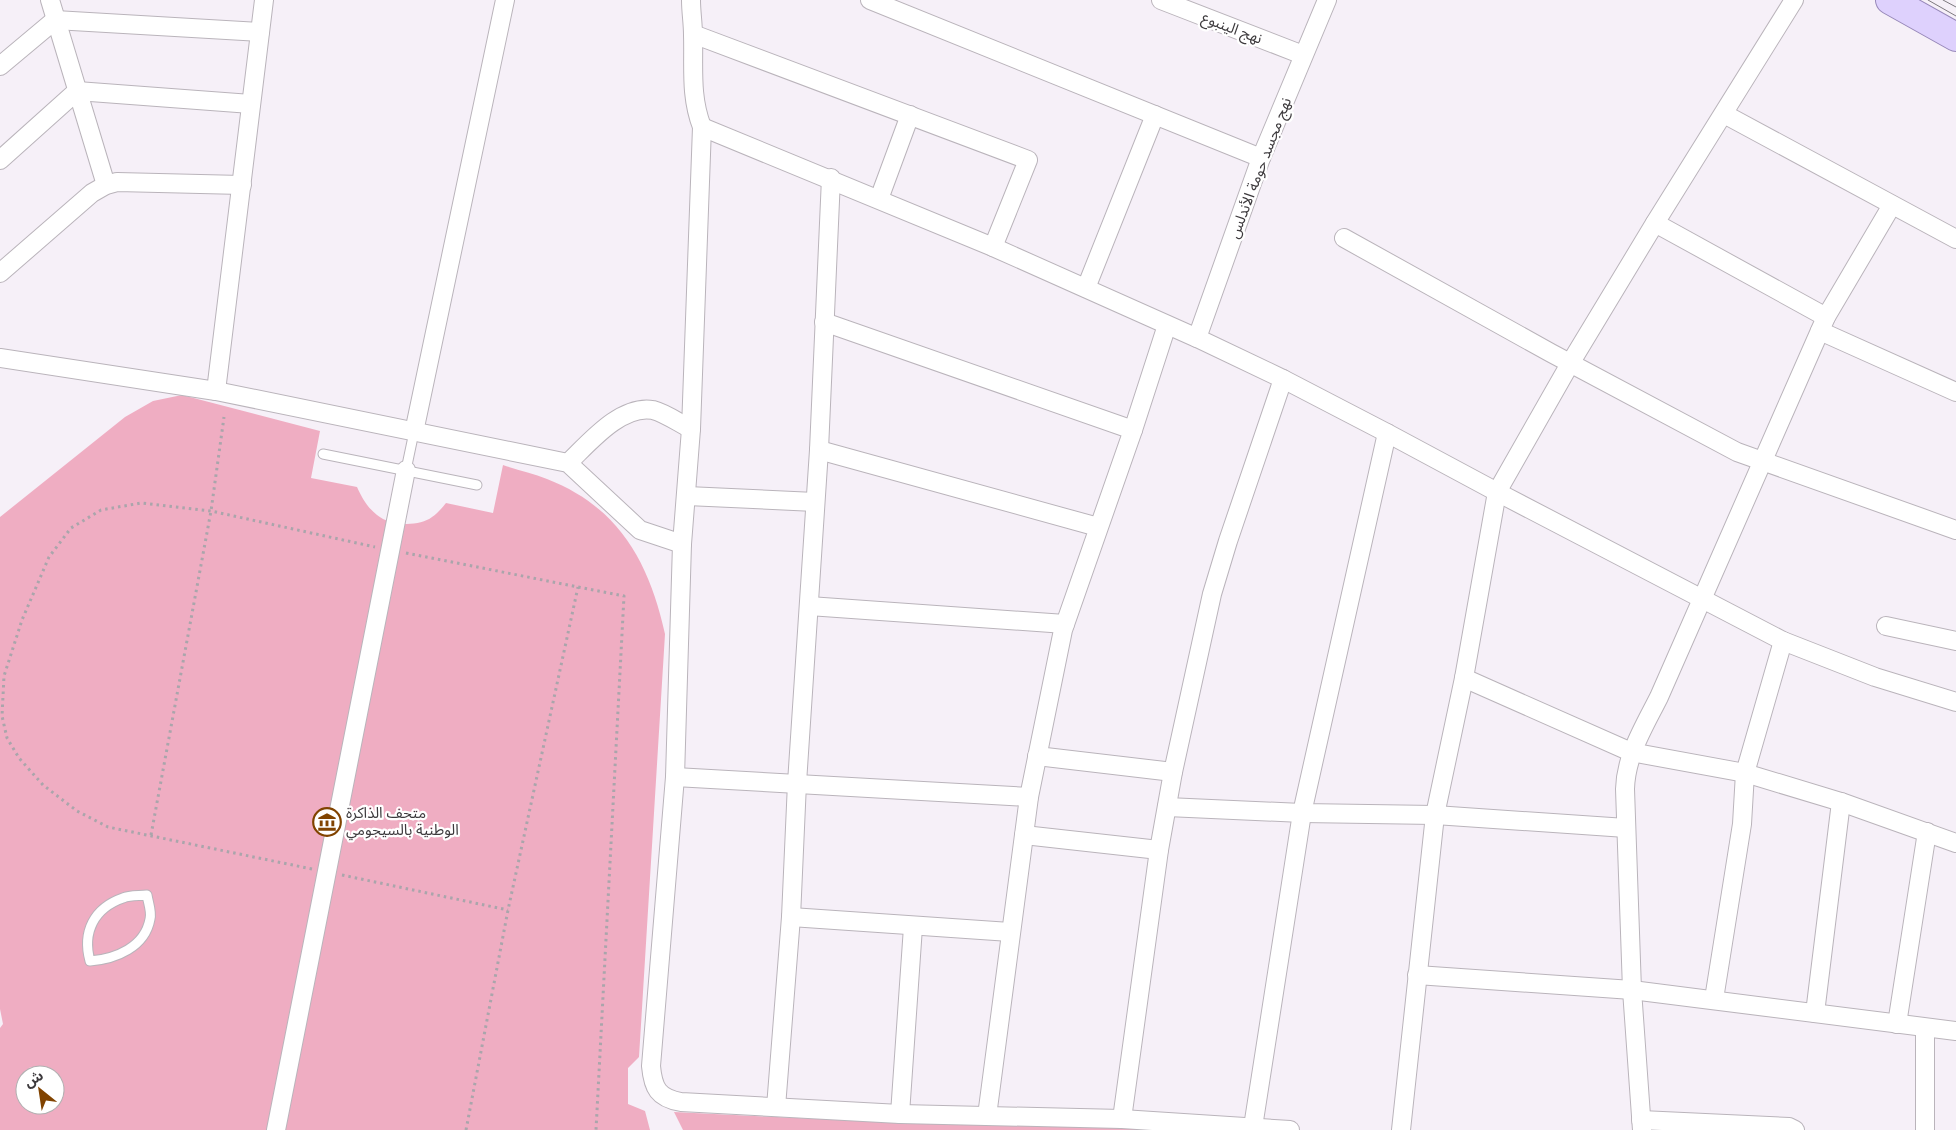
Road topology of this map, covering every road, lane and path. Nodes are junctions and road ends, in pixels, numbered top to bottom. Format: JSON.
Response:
{"nodes":[{"id":1,"x":50,"y":0,"type":"edge"},
{"id":2,"x":264,"y":0,"type":"edge"},
{"id":3,"x":505,"y":0,"type":"edge"},
{"id":4,"x":691,"y":0,"type":"edge"},
{"id":5,"x":870,"y":0,"type":"edge"},
{"id":6,"x":1161,"y":0,"type":"edge"},
{"id":7,"x":1327,"y":0,"type":"edge"},
{"id":8,"x":1794,"y":0,"type":"edge"},
{"id":9,"x":1890,"y":0,"type":"edge"},
{"id":10,"x":55,"y":20,"type":"junction"},
{"id":11,"x":260,"y":32,"type":"junction"},
{"id":12,"x":693,"y":34,"type":"junction"},
{"id":13,"x":1956,"y":38,"type":"edge"},
{"id":14,"x":1303,"y":55,"type":"junction"},
{"id":15,"x":0,"y":66,"type":"edge"},
{"id":16,"x":77,"y":91,"type":"junction"},
{"id":17,"x":251,"y":104,"type":"junction"},
{"id":18,"x":1724,"y":114,"type":"junction"},
{"id":19,"x":910,"y":115,"type":"junction"},
{"id":20,"x":1155,"y":115,"type":"junction"},
{"id":21,"x":702,"y":127,"type":"junction"},
{"id":22,"x":1262,"y":158,"type":"junction"},
{"id":23,"x":0,"y":160,"type":"edge"},
{"id":24,"x":831,"y":178,"type":"junction"},
{"id":25,"x":106,"y":185,"type":"junction"},
{"id":26,"x":242,"y":185,"type":"junction"},
{"id":27,"x":879,"y":199,"type":"junction"},
{"id":28,"x":1892,"y":205,"type":"junction"},
{"id":29,"x":1655,"y":223,"type":"junction"},
{"id":30,"x":1344,"y":238,"type":"dead end"},
{"id":31,"x":1956,"y":239,"type":"edge"},
{"id":32,"x":993,"y":247,"type":"junction"},
{"id":33,"x":0,"y":272,"type":"edge"},
{"id":34,"x":1086,"y":288,"type":"junction"},
{"id":35,"x":824,"y":322,"type":"junction"},
{"id":36,"x":1823,"y":324,"type":"junction"},
{"id":37,"x":1167,"y":325,"type":"junction"},
{"id":38,"x":1197,"y":338,"type":"junction"},
{"id":39,"x":0,"y":358,"type":"edge"},
{"id":40,"x":1571,"y":362,"type":"junction"},
{"id":41,"x":1283,"y":379,"type":"junction"},
{"id":42,"x":216,"y":391,"type":"junction"},
{"id":43,"x":1956,"y":392,"type":"edge"},
{"id":44,"x":224,"y":417,"type":"dead end"},
{"id":45,"x":691,"y":429,"type":"junction"},
{"id":46,"x":1133,"y":430,"type":"junction"},
{"id":47,"x":414,"y":432,"type":"junction"},
{"id":48,"x":1387,"y":433,"type":"junction"},
{"id":49,"x":819,"y":450,"type":"junction"},
{"id":50,"x":323,"y":454,"type":"dead end"},
{"id":51,"x":1762,"y":462,"type":"junction"},
{"id":52,"x":568,"y":463,"type":"junction"},
{"id":53,"x":406,"y":470,"type":"junction"},
{"id":54,"x":477,"y":484,"type":"dead end"},
{"id":55,"x":1497,"y":492,"type":"junction"},
{"id":56,"x":687,"y":496,"type":"junction"},
{"id":57,"x":816,"y":502,"type":"junction"},
{"id":58,"x":211,"y":511,"type":"junction"},
{"id":59,"x":1098,"y":526,"type":"junction"},
{"id":60,"x":1956,"y":530,"type":"edge"},
{"id":61,"x":682,"y":544,"type":"junction"},
{"id":62,"x":390,"y":550,"type":"junction"},
{"id":63,"x":578,"y":587,"type":"junction"},
{"id":64,"x":1701,"y":599,"type":"junction"},
{"id":65,"x":808,"y":606,"type":"junction"},
{"id":66,"x":1065,"y":624,"type":"junction"},
{"id":67,"x":1886,"y":626,"type":"dead end"},
{"id":68,"x":1783,"y":641,"type":"junction"},
{"id":69,"x":1956,"y":641,"type":"edge"},
{"id":70,"x":1464,"y":678,"type":"junction"},
{"id":71,"x":1956,"y":702,"type":"edge"},
{"id":72,"x":1631,"y":752,"type":"junction"},
{"id":73,"x":1037,"y":756,"type":"junction"},
{"id":74,"x":1173,"y":772,"type":"junction"},
{"id":75,"x":1745,"y":773,"type":"junction"},
{"id":76,"x":675,"y":777,"type":"junction"},
{"id":77,"x":797,"y":783,"type":"junction"},
{"id":78,"x":1029,"y":797,"type":"junction"},
{"id":79,"x":1841,"y":802,"type":"junction"},
{"id":80,"x":1167,"y":808,"type":"junction"},
{"id":81,"x":1302,"y":812,"type":"junction"},
{"id":82,"x":1435,"y":815,"type":"junction"},
{"id":83,"x":1626,"y":828,"type":"junction"},
{"id":84,"x":1927,"y":832,"type":"junction"},
{"id":85,"x":151,"y":835,"type":"junction"},
{"id":86,"x":1024,"y":835,"type":"junction"},
{"id":87,"x":1956,"y":843,"type":"edge"},
{"id":88,"x":1159,"y":850,"type":"junction"},
{"id":89,"x":327,"y":872,"type":"junction"},
{"id":90,"x":508,"y":910,"type":"junction"},
{"id":91,"x":791,"y":917,"type":"junction"},
{"id":92,"x":913,"y":927,"type":"junction"},
{"id":93,"x":1010,"y":932,"type":"junction"},
{"id":94,"x":107,"y":960,"type":"joint"},
{"id":95,"x":1417,"y":975,"type":"junction"},
{"id":96,"x":1632,"y":990,"type":"junction"},
{"id":97,"x":1714,"y":999,"type":"junction"},
{"id":98,"x":1815,"y":1013,"type":"junction"},
{"id":99,"x":1897,"y":1024,"type":"junction"},
{"id":100,"x":1925,"y":1028,"type":"junction"},
{"id":101,"x":1956,"y":1031,"type":"edge"},
{"id":102,"x":776,"y":1107,"type":"junction"},
{"id":103,"x":900,"y":1114,"type":"junction"},
{"id":104,"x":987,"y":1116,"type":"junction"},
{"id":105,"x":1122,"y":1119,"type":"junction"},
{"id":106,"x":1641,"y":1125,"type":"edge"},
{"id":107,"x":1253,"y":1127,"type":"junction"},
{"id":108,"x":1771,"y":1128,"type":"edge"},
{"id":109,"x":276,"y":1130,"type":"edge"},
{"id":110,"x":466,"y":1130,"type":"edge"},
{"id":111,"x":596,"y":1130,"type":"edge"},
{"id":112,"x":1290,"y":1130,"type":"edge"},
{"id":113,"x":1401,"y":1130,"type":"edge"},
{"id":114,"x":1795,"y":1130,"type":"edge"},
{"id":115,"x":1925,"y":1130,"type":"edge"}],
"edges":[{"from":1,"to":10,"type":"street"},
{"from":2,"to":11,"type":"street"},
{"from":3,"to":47,"type":"street"},
{"from":4,"to":12,"type":"street"},
{"from":5,"to":20,"type":"street"},
{"from":6,"to":14,"type":"street","name":"نهج الينبوع"},
{"from":7,"to":14,"type":"street","name":"نهج مجسد حومة الأندلس"},
{"from":8,"to":18,"type":"street"},
{"from":9,"to":13,"type":"main road"},
{"from":10,"to":11,"type":"street"},
{"from":10,"to":15,"type":"street"},
{"from":10,"to":16,"type":"street"},
{"from":11,"to":17,"type":"street"},
{"from":12,"to":19,"type":"street"},
{"from":12,"to":21,"type":"street"},
{"from":14,"to":22,"type":"street","name":"نهج مجسد حومة الأندلس"},
{"from":16,"to":17,"type":"street"},
{"from":16,"to":23,"type":"street"},
{"from":16,"to":25,"type":"street"},
{"from":17,"to":26,"type":"street"},
{"from":18,"to":28,"type":"street"},
{"from":18,"to":29,"type":"street"},
{"from":19,"to":27,"type":"street"},
{"from":19,"to":32,"type":"street"},
{"from":20,"to":22,"type":"street"},
{"from":20,"to":34,"type":"street"},
{"from":21,"to":24,"type":"street"},
{"from":21,"to":45,"type":"street"},
{"from":22,"to":38,"type":"street","name":"نهج مجسد حومة الأندلس"},
{"from":24,"to":27,"type":"street"},
{"from":24,"to":35,"type":"street"},
{"from":25,"to":26,"type":"street"},
{"from":25,"to":33,"type":"street"},
{"from":26,"to":42,"type":"street"},
{"from":27,"to":32,"type":"street"},
{"from":28,"to":31,"type":"street"},
{"from":28,"to":36,"type":"street"},
{"from":29,"to":36,"type":"street"},
{"from":29,"to":40,"type":"street"},
{"from":30,"to":40,"type":"street"},
{"from":32,"to":34,"type":"street"},
{"from":34,"to":37,"type":"street"},
{"from":35,"to":46,"type":"street"},
{"from":35,"to":49,"type":"street"},
{"from":36,"to":43,"type":"street"},
{"from":36,"to":51,"type":"street"},
{"from":37,"to":38,"type":"street"},
{"from":37,"to":46,"type":"street"},
{"from":38,"to":41,"type":"street"},
{"from":39,"to":42,"type":"street"},
{"from":40,"to":51,"type":"street"},
{"from":40,"to":55,"type":"street"},
{"from":41,"to":48,"type":"street"},
{"from":41,"to":74,"type":"street"},
{"from":42,"to":47,"type":"street"},
{"from":44,"to":58,"type":"path"},
{"from":45,"to":52,"type":"street"},
{"from":45,"to":56,"type":"street"},
{"from":46,"to":59,"type":"street"},
{"from":47,"to":52,"type":"street"},
{"from":47,"to":53,"type":"lane"},
{"from":48,"to":55,"type":"street"},
{"from":48,"to":81,"type":"street"},
{"from":49,"to":57,"type":"street"},
{"from":49,"to":59,"type":"street"},
{"from":50,"to":53,"type":"lane"},
{"from":51,"to":60,"type":"street"},
{"from":51,"to":64,"type":"street"},
{"from":52,"to":61,"type":"street"},
{"from":53,"to":54,"type":"lane"},
{"from":53,"to":62,"type":"street"},
{"from":55,"to":64,"type":"street"},
{"from":55,"to":70,"type":"street"},
{"from":56,"to":57,"type":"street"},
{"from":56,"to":61,"type":"street"},
{"from":57,"to":65,"type":"street"},
{"from":58,"to":62,"type":"path"},
{"from":58,"to":85,"type":"path"},
{"from":58,"to":85,"type":"path"},
{"from":59,"to":66,"type":"street"},
{"from":61,"to":76,"type":"street"},
{"from":62,"to":63,"type":"path"},
{"from":62,"to":89,"type":"street"},
{"from":63,"to":90,"type":"path"},
{"from":63,"to":111,"type":"path"},
{"from":64,"to":68,"type":"street"},
{"from":64,"to":72,"type":"street"},
{"from":65,"to":66,"type":"street"},
{"from":65,"to":77,"type":"street"},
{"from":66,"to":73,"type":"street"},
{"from":67,"to":69,"type":"street"},
{"from":68,"to":71,"type":"street"},
{"from":68,"to":75,"type":"street"},
{"from":70,"to":72,"type":"street"},
{"from":70,"to":82,"type":"street"},
{"from":72,"to":75,"type":"street"},
{"from":72,"to":83,"type":"street"},
{"from":73,"to":74,"type":"street"},
{"from":73,"to":78,"type":"street"},
{"from":74,"to":80,"type":"street"},
{"from":75,"to":79,"type":"street"},
{"from":75,"to":97,"type":"street"},
{"from":76,"to":77,"type":"street"},
{"from":76,"to":102,"type":"street"},
{"from":77,"to":78,"type":"street"},
{"from":77,"to":91,"type":"street"},
{"from":78,"to":86,"type":"street"},
{"from":79,"to":84,"type":"street"},
{"from":79,"to":98,"type":"street"},
{"from":80,"to":81,"type":"street"},
{"from":80,"to":88,"type":"street"},
{"from":81,"to":82,"type":"street"},
{"from":81,"to":107,"type":"street"},
{"from":82,"to":83,"type":"street"},
{"from":82,"to":95,"type":"street"},
{"from":83,"to":96,"type":"street"},
{"from":84,"to":87,"type":"street"},
{"from":84,"to":99,"type":"street"},
{"from":85,"to":89,"type":"path"},
{"from":86,"to":88,"type":"street"},
{"from":86,"to":93,"type":"street"},
{"from":88,"to":105,"type":"street"},
{"from":89,"to":90,"type":"path"},
{"from":89,"to":109,"type":"street"},
{"from":90,"to":110,"type":"path"},
{"from":91,"to":92,"type":"street"},
{"from":91,"to":102,"type":"street"},
{"from":92,"to":93,"type":"street"},
{"from":92,"to":103,"type":"street"},
{"from":93,"to":104,"type":"street"},
{"from":94,"to":94,"type":"lane"},
{"from":95,"to":96,"type":"street"},
{"from":95,"to":113,"type":"street"},
{"from":96,"to":97,"type":"street"},
{"from":96,"to":106,"type":"street"},
{"from":97,"to":98,"type":"street"},
{"from":98,"to":99,"type":"street"},
{"from":99,"to":100,"type":"street"},
{"from":100,"to":101,"type":"street"},
{"from":100,"to":115,"type":"street"},
{"from":102,"to":103,"type":"street"},
{"from":103,"to":104,"type":"street"},
{"from":104,"to":105,"type":"street"},
{"from":105,"to":107,"type":"street"},
{"from":106,"to":108,"type":"street"},
{"from":107,"to":112,"type":"street"},
{"from":108,"to":114,"type":"street"}]}
